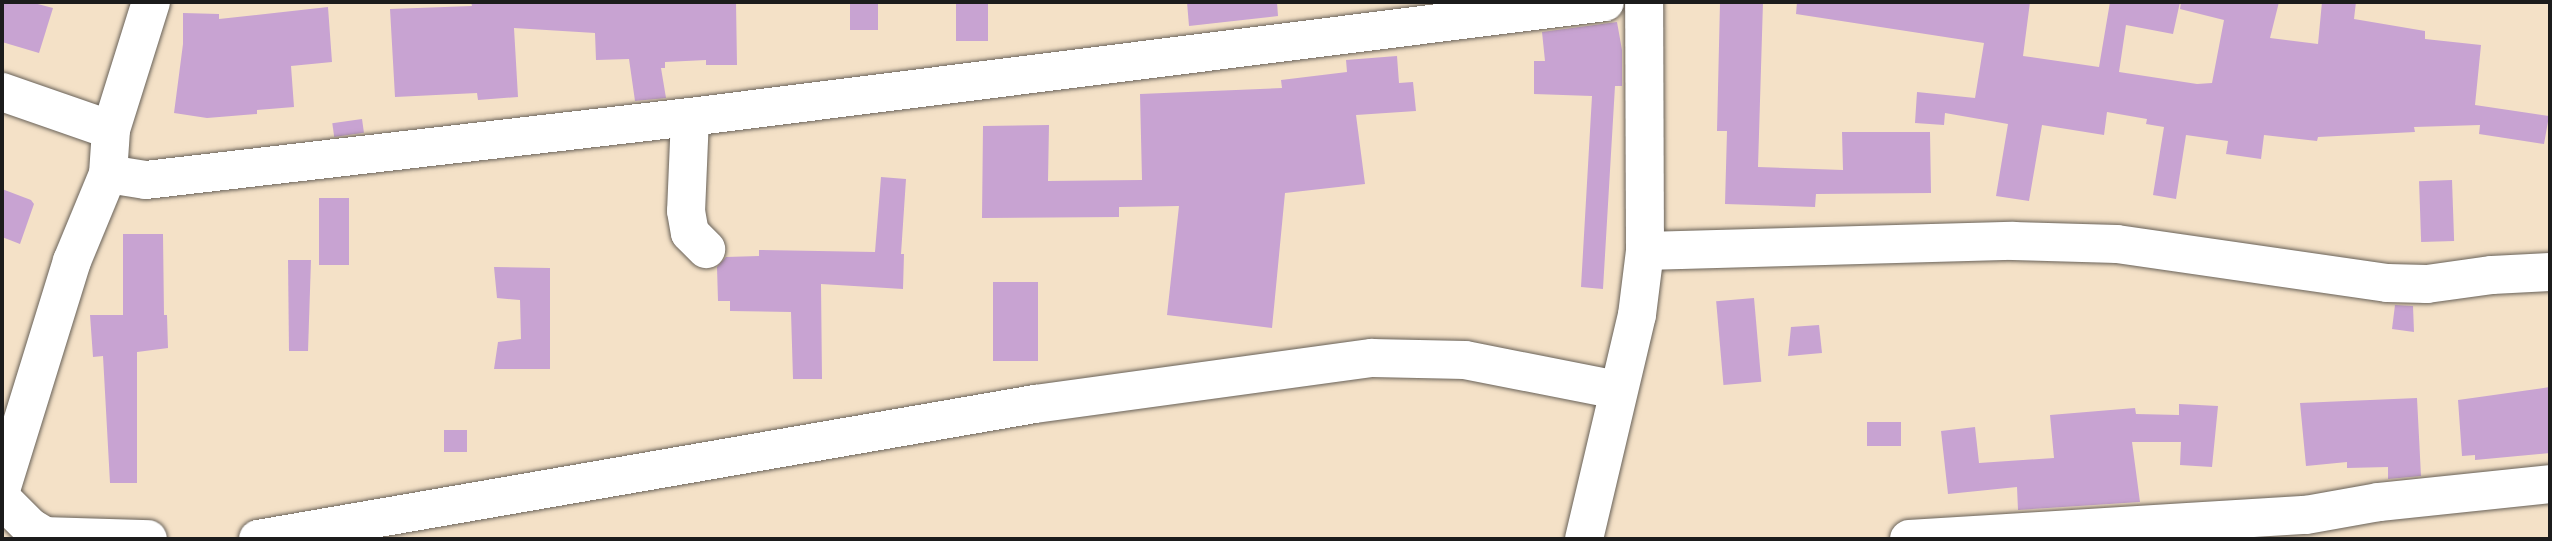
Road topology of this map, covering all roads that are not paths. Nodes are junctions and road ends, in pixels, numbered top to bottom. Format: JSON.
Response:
{"nodes":[{"id":1,"x":151,"y":2,"type":"edge"},
{"id":2,"x":1605,"y":2,"type":"edge"},
{"id":3,"x":1644,"y":2,"type":"edge"},
{"id":4,"x":2,"y":92,"type":"edge"},
{"id":5,"x":690,"y":117,"type":"junction"},
{"id":6,"x":111,"y":130,"type":"junction"},
{"id":7,"x":108,"y":174,"type":"junction"},
{"id":8,"x":706,"y":249,"type":"dead end"},
{"id":9,"x":1646,"y":251,"type":"junction"},
{"id":10,"x":2550,"y":272,"type":"edge"},
{"id":11,"x":1618,"y":390,"type":"junction"},
{"id":12,"x":2550,"y":484,"type":"edge"},
{"id":13,"x":2,"y":487,"type":"edge"},
{"id":14,"x":2,"y":499,"type":"edge"},
{"id":15,"x":2305,"y":527,"type":"edge"},
{"id":16,"x":148,"y":539,"type":"edge"},
{"id":17,"x":258,"y":539,"type":"edge"},
{"id":18,"x":1584,"y":539,"type":"edge"},
{"id":19,"x":1909,"y":539,"type":"edge"}],
"edges":[{"from":1,"to":6,"type":"street"},
{"from":2,"to":5,"type":"street"},
{"from":3,"to":9,"type":"street"},
{"from":4,"to":6,"type":"street"},
{"from":5,"to":7,"type":"street"},
{"from":5,"to":8,"type":"street"},
{"from":6,"to":7,"type":"street"},
{"from":7,"to":13,"type":"street"},
{"from":9,"to":10,"type":"street"},
{"from":9,"to":11,"type":"street"},
{"from":11,"to":17,"type":"street"},
{"from":11,"to":18,"type":"street"},
{"from":12,"to":15,"type":"street"},
{"from":14,"to":16,"type":"street"},
{"from":15,"to":19,"type":"street"}]}
